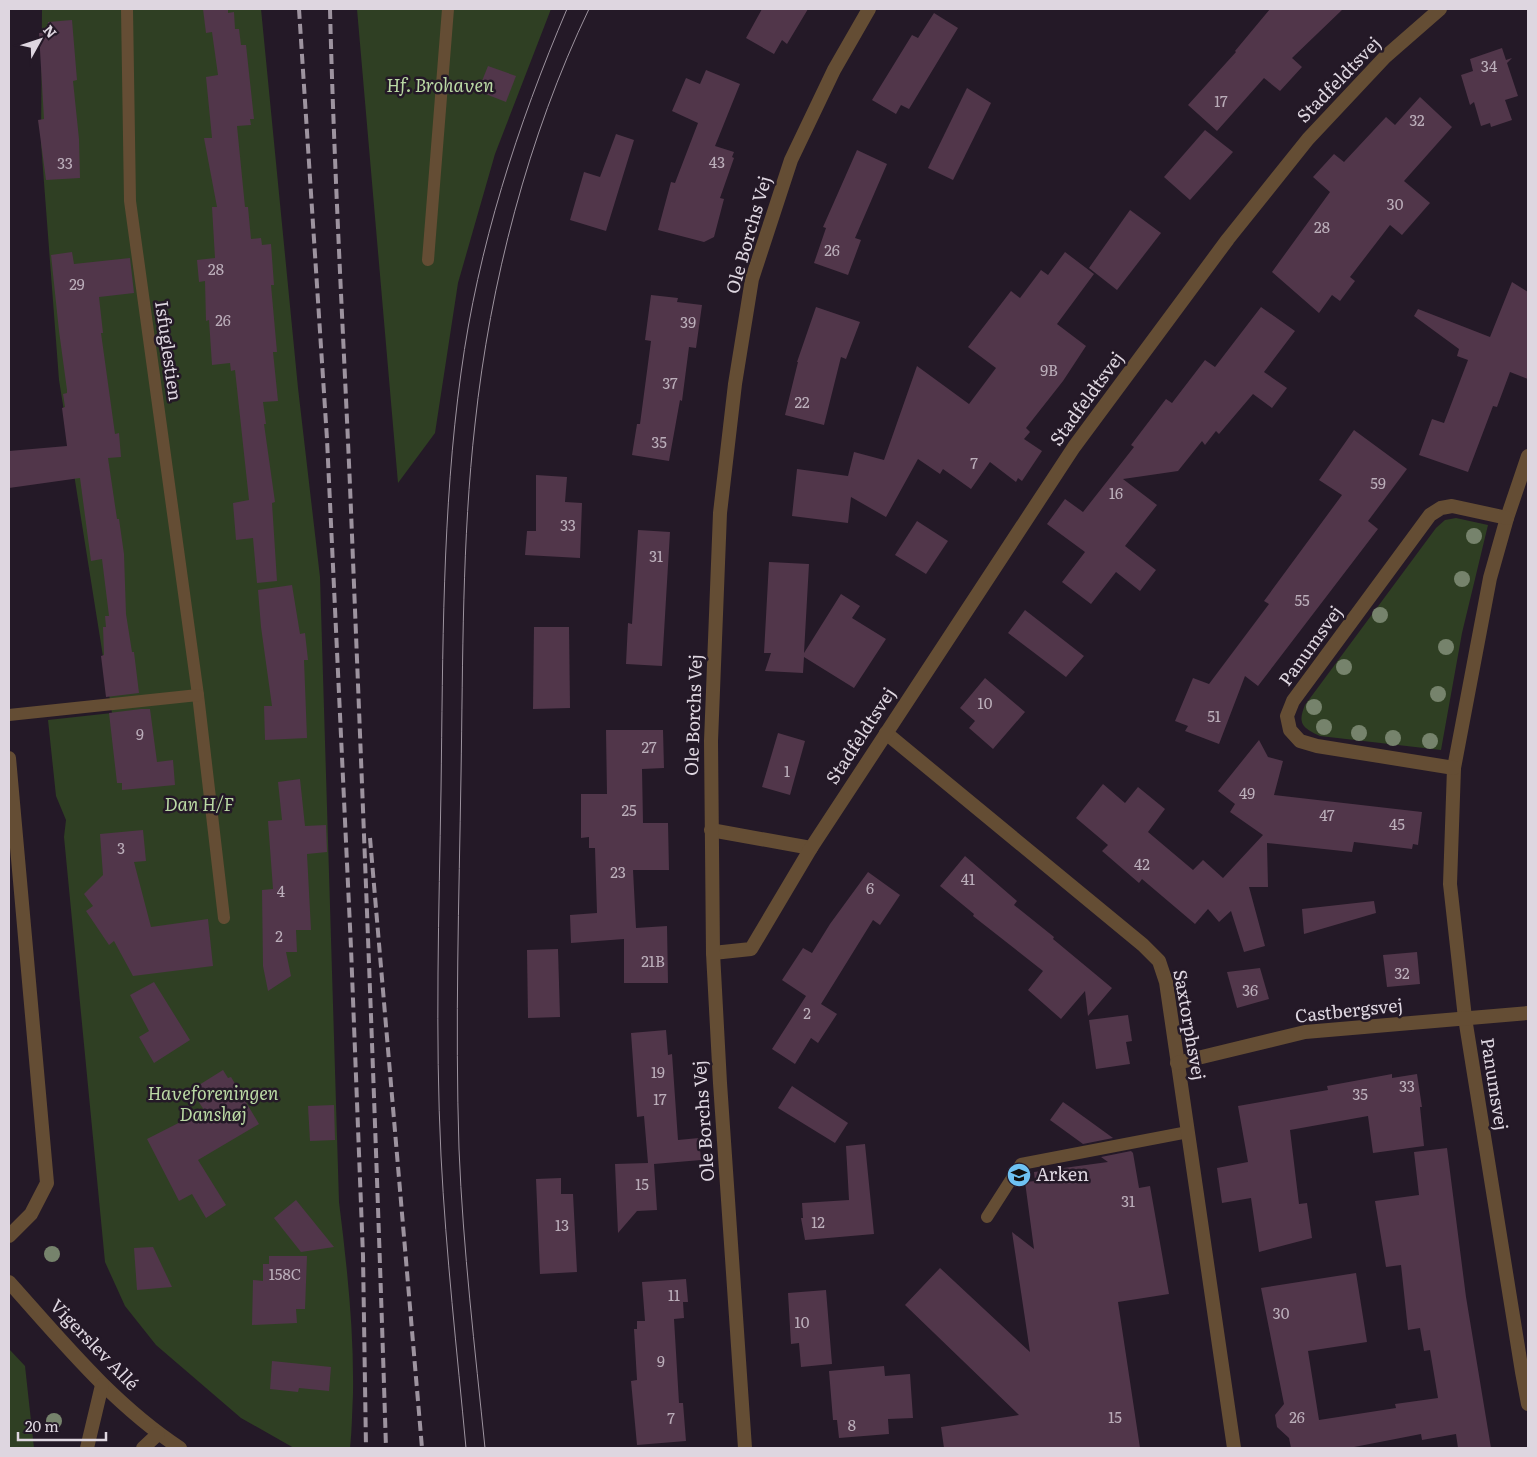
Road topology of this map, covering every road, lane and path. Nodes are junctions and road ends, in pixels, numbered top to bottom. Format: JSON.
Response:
{"nodes":[{"id":1,"x":127,"y":9,"type":"edge"},
{"id":2,"x":448,"y":9,"type":"edge"},
{"id":3,"x":869,"y":9,"type":"edge"},
{"id":4,"x":1440,"y":9,"type":"edge"},
{"id":5,"x":428,"y":260,"type":"dead end"},
{"id":6,"x":1528,"y":456,"type":"edge"},
{"id":7,"x":1507,"y":518,"type":"junction"},
{"id":8,"x":198,"y":696,"type":"junction"},
{"id":9,"x":9,"y":715,"type":"edge"},
{"id":10,"x":886,"y":733,"type":"junction"},
{"id":11,"x":9,"y":758,"type":"edge"},
{"id":12,"x":1454,"y":768,"type":"junction"},
{"id":13,"x":711,"y":830,"type":"junction"},
{"id":14,"x":811,"y":848,"type":"junction"},
{"id":15,"x":224,"y":918,"type":"dead end"},
{"id":16,"x":713,"y":953,"type":"junction"},
{"id":17,"x":1528,"y":1013,"type":"edge"},
{"id":18,"x":1465,"y":1018,"type":"junction"},
{"id":19,"x":1177,"y":1063,"type":"junction"},
{"id":20,"x":1188,"y":1132,"type":"junction"},
{"id":21,"x":987,"y":1217,"type":"dead end"},
{"id":22,"x":9,"y":1236,"type":"edge"},
{"id":23,"x":9,"y":1282,"type":"edge"},
{"id":24,"x":102,"y":1385,"type":"junction"},
{"id":25,"x":1528,"y":1404,"type":"edge"},
{"id":26,"x":158,"y":1434,"type":"junction"},
{"id":27,"x":87,"y":1448,"type":"edge"},
{"id":28,"x":143,"y":1448,"type":"edge"},
{"id":29,"x":180,"y":1448,"type":"edge"},
{"id":30,"x":745,"y":1448,"type":"edge"},
{"id":31,"x":1234,"y":1448,"type":"edge"}],
"edges":[{"from":1,"to":8,"type":"lane","name":"Isfuglestien"},
{"from":2,"to":5,"type":"lane"},
{"from":3,"to":13,"type":"street","name":"Ole Borchs Vej"},
{"from":4,"to":10,"type":"street","name":"Stadfeldtsvej"},
{"from":6,"to":7,"type":"street","name":"Panumsvej"},
{"from":7,"to":12,"type":"street","name":"Panumsvej"},
{"from":7,"to":12,"type":"street","name":"Panumsvej"},
{"from":8,"to":9,"type":"lane"},
{"from":8,"to":15,"type":"lane","name":"Isfuglestien"},
{"from":10,"to":14,"type":"street","name":"Stadfeldtsvej"},
{"from":10,"to":19,"type":"street","name":"Saxtorphsvej"},
{"from":11,"to":22,"type":"street"},
{"from":12,"to":18,"type":"street","name":"Panumsvej"},
{"from":13,"to":14,"type":"street"},
{"from":13,"to":16,"type":"street","name":"Ole Borchs Vej"},
{"from":14,"to":16,"type":"street","name":"Stadfeldtsvej"},
{"from":16,"to":30,"type":"street","name":"Ole Borchs Vej"},
{"from":17,"to":18,"type":"street","name":"Castbergsvej"},
{"from":18,"to":19,"type":"street","name":"Castbergsvej"},
{"from":18,"to":25,"type":"street","name":"Panumsvej"},
{"from":19,"to":20,"type":"street","name":"Saxtorphsvej"},
{"from":20,"to":21,"type":"lane"},
{"from":20,"to":31,"type":"street","name":"Saxtorphsvej"},
{"from":23,"to":24,"type":"street","name":"Vigerslev Allé"},
{"from":24,"to":26,"type":"street","name":"Vigerslev Allé"},
{"from":24,"to":27,"type":"street"},
{"from":26,"to":28,"type":"street"},
{"from":26,"to":29,"type":"street","name":"Vigerslev Allé"}]}
